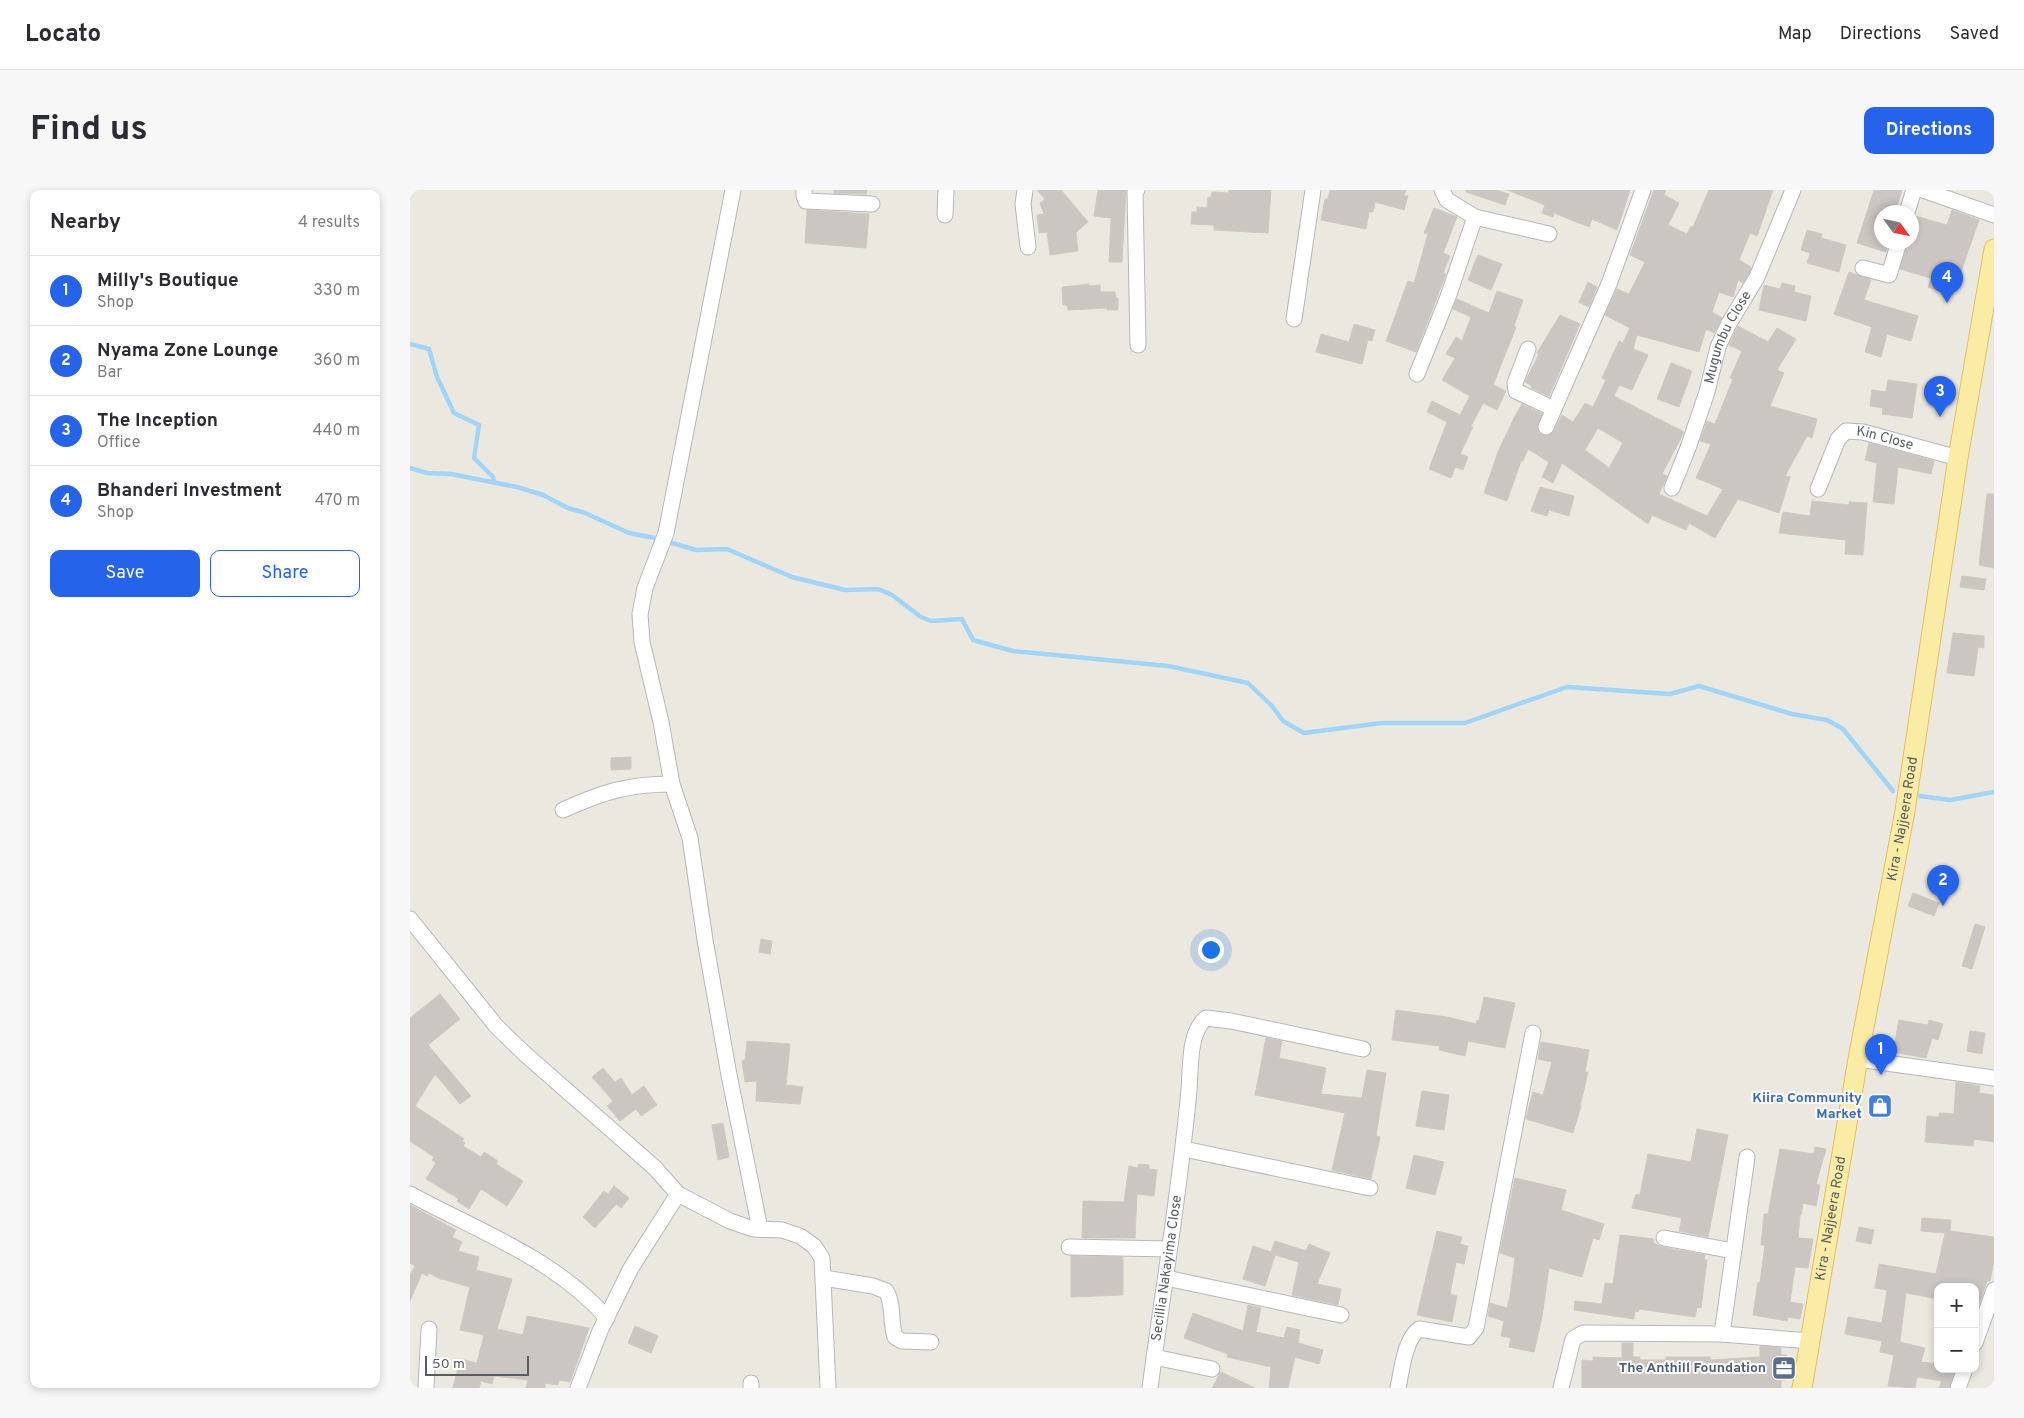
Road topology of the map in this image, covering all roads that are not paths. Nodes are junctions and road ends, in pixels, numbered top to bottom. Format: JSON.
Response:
{"nodes":[{"id":1,"x":733,"y":190,"type":"edge"},
{"id":2,"x":804,"y":190,"type":"edge"},
{"id":3,"x":946,"y":190,"type":"edge"},
{"id":4,"x":1026,"y":190,"type":"edge"},
{"id":5,"x":1137,"y":190,"type":"edge"},
{"id":6,"x":1313,"y":190,"type":"edge"},
{"id":7,"x":1442,"y":190,"type":"edge"},
{"id":8,"x":1642,"y":190,"type":"edge"},
{"id":9,"x":1792,"y":190,"type":"edge"},
{"id":10,"x":1914,"y":190,"type":"edge"},
{"id":11,"x":1923,"y":190,"type":"edge"},
{"id":12,"x":872,"y":204,"type":"dead end"},
{"id":13,"x":1909,"y":205,"type":"edge"},
{"id":14,"x":945,"y":215,"type":"dead end"},
{"id":15,"x":1994,"y":215,"type":"edge"},
{"id":16,"x":1475,"y":217,"type":"junction"},
{"id":17,"x":1549,"y":234,"type":"dead end"},
{"id":18,"x":1028,"y":246,"type":"dead end"},
{"id":19,"x":1994,"y":249,"type":"edge"},
{"id":20,"x":1897,"y":250,"type":"edge"},
{"id":21,"x":1863,"y":268,"type":"dead end"},
{"id":22,"x":1294,"y":319,"type":"dead end"},
{"id":23,"x":1138,"y":345,"type":"dead end"},
{"id":24,"x":1528,"y":349,"type":"dead end"},
{"id":25,"x":1416,"y":374,"type":"dead end"},
{"id":26,"x":1554,"y":409,"type":"junction"},
{"id":27,"x":1546,"y":427,"type":"dead end"},
{"id":28,"x":1958,"y":458,"type":"junction"},
{"id":29,"x":1672,"y":488,"type":"dead end"},
{"id":30,"x":1818,"y":489,"type":"dead end"},
{"id":31,"x":672,"y":784,"type":"junction"},
{"id":32,"x":564,"y":810,"type":"dead end"},
{"id":33,"x":410,"y":918,"type":"edge"},
{"id":34,"x":1533,"y":1033,"type":"dead end"},
{"id":35,"x":1363,"y":1049,"type":"dead end"},
{"id":36,"x":1858,"y":1059,"type":"junction"},
{"id":37,"x":1994,"y":1078,"type":"edge"},
{"id":38,"x":1184,"y":1149,"type":"junction"},
{"id":39,"x":1747,"y":1157,"type":"dead end"},
{"id":40,"x":1370,"y":1188,"type":"dead end"},
{"id":41,"x":410,"y":1194,"type":"edge"},
{"id":42,"x":678,"y":1194,"type":"junction"},
{"id":43,"x":760,"y":1229,"type":"junction"},
{"id":44,"x":1664,"y":1238,"type":"dead end"},
{"id":45,"x":1069,"y":1247,"type":"dead end"},
{"id":46,"x":1169,"y":1249,"type":"junction"},
{"id":47,"x":1734,"y":1250,"type":"junction"},
{"id":48,"x":824,"y":1278,"type":"junction"},
{"id":49,"x":1166,"y":1278,"type":"junction"},
{"id":50,"x":1994,"y":1290,"type":"edge"},
{"id":51,"x":1341,"y":1315,"type":"dead end"},
{"id":52,"x":607,"y":1318,"type":"junction"},
{"id":53,"x":429,"y":1329,"type":"dead end"},
{"id":54,"x":1979,"y":1332,"type":"edge"},
{"id":55,"x":1722,"y":1334,"type":"junction"},
{"id":56,"x":1810,"y":1341,"type":"junction"},
{"id":57,"x":930,"y":1342,"type":"dead end"},
{"id":58,"x":1154,"y":1357,"type":"junction"},
{"id":59,"x":1212,"y":1369,"type":"dead end"},
{"id":60,"x":1964,"y":1373,"type":"edge"},
{"id":61,"x":426,"y":1388,"type":"edge"},
{"id":62,"x":578,"y":1388,"type":"edge"},
{"id":63,"x":828,"y":1388,"type":"edge"},
{"id":64,"x":1150,"y":1388,"type":"edge"},
{"id":65,"x":1398,"y":1388,"type":"edge"},
{"id":66,"x":1561,"y":1388,"type":"edge"},
{"id":67,"x":1802,"y":1388,"type":"edge"},
{"id":68,"x":1958,"y":1388,"type":"edge"}],
"edges":[{"from":1,"to":31,"type":"street"},
{"from":2,"to":12,"type":"street"},
{"from":3,"to":14,"type":"street"},
{"from":4,"to":18,"type":"street"},
{"from":5,"to":23,"type":"street"},
{"from":6,"to":22,"type":"street"},
{"from":7,"to":16,"type":"street"},
{"from":8,"to":26,"type":"street"},
{"from":9,"to":29,"type":"street","name":"Mugumbu Close"},
{"from":10,"to":13,"type":"street"},
{"from":11,"to":15,"type":"street"},
{"from":16,"to":17,"type":"street"},
{"from":16,"to":25,"type":"street"},
{"from":19,"to":28,"type":"main road","name":"Kira - Najjeera Road"},
{"from":20,"to":21,"type":"street"},
{"from":24,"to":26,"type":"street"},
{"from":26,"to":27,"type":"street"},
{"from":28,"to":30,"type":"street","name":"Kin Close"},
{"from":28,"to":36,"type":"main road","name":"Kira - Najjeera Road"},
{"from":31,"to":32,"type":"street"},
{"from":31,"to":43,"type":"street"},
{"from":33,"to":42,"type":"street"},
{"from":34,"to":65,"type":"street"},
{"from":35,"to":38,"type":"street","name":"Secillia Nakayima Close"},
{"from":36,"to":37,"type":"street"},
{"from":36,"to":56,"type":"main road","name":"Kira - Najjeera Road"},
{"from":38,"to":40,"type":"street"},
{"from":38,"to":46,"type":"street","name":"Secillia Nakayima Close"},
{"from":39,"to":47,"type":"street"},
{"from":41,"to":52,"type":"street"},
{"from":42,"to":43,"type":"street"},
{"from":42,"to":52,"type":"street"},
{"from":43,"to":48,"type":"street"},
{"from":44,"to":47,"type":"street"},
{"from":45,"to":46,"type":"street"},
{"from":46,"to":49,"type":"street","name":"Secillia Nakayima Close"},
{"from":47,"to":55,"type":"street"},
{"from":48,"to":57,"type":"street"},
{"from":48,"to":63,"type":"street"},
{"from":49,"to":51,"type":"street"},
{"from":49,"to":58,"type":"street","name":"Secillia Nakayima Close"},
{"from":50,"to":54,"type":"street"},
{"from":52,"to":62,"type":"street"},
{"from":53,"to":61,"type":"street"},
{"from":55,"to":56,"type":"street"},
{"from":55,"to":66,"type":"street"},
{"from":56,"to":67,"type":"main road","name":"Kira - Najjeera Road"},
{"from":58,"to":59,"type":"street"},
{"from":58,"to":64,"type":"street","name":"Secillia Nakayima Close"},
{"from":60,"to":68,"type":"street"}]}
